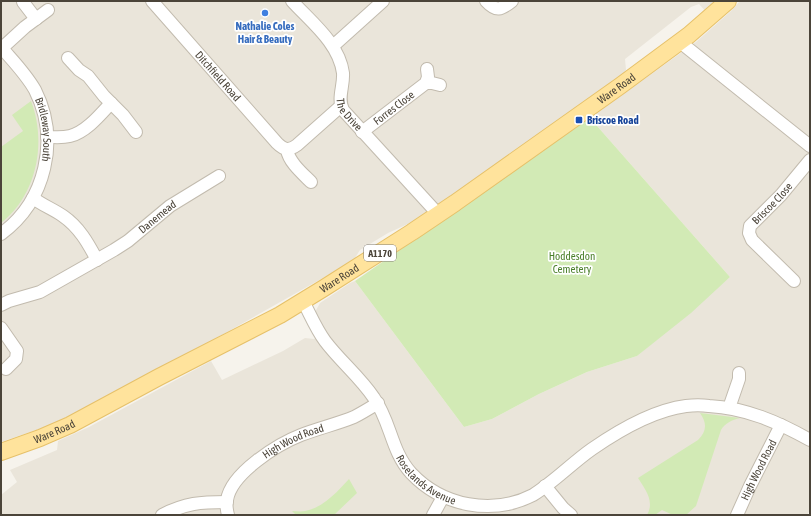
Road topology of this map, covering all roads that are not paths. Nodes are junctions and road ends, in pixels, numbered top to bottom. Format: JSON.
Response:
{"nodes":[{"id":1,"x":292,"y":1,"type":"edge"},
{"id":2,"x":383,"y":1,"type":"edge"},
{"id":3,"x":486,"y":1,"type":"edge"},
{"id":4,"x":512,"y":1,"type":"edge"},
{"id":5,"x":728,"y":1,"type":"edge"},
{"id":6,"x":22,"y":2,"type":"dead end"},
{"id":7,"x":153,"y":2,"type":"edge"},
{"id":8,"x":48,"y":10,"type":"dead end"},
{"id":9,"x":36,"y":19,"type":"junction"},
{"id":10,"x":680,"y":42,"type":"junction"},
{"id":11,"x":333,"y":46,"type":"junction"},
{"id":12,"x":1,"y":47,"type":"edge"},
{"id":13,"x":68,"y":58,"type":"dead end"},
{"id":14,"x":427,"y":69,"type":"dead end"},
{"id":15,"x":426,"y":83,"type":"junction"},
{"id":16,"x":440,"y":85,"type":"dead end"},
{"id":17,"x":111,"y":103,"type":"junction"},
{"id":18,"x":341,"y":106,"type":"junction"},
{"id":19,"x":136,"y":132,"type":"dead end"},
{"id":20,"x":362,"y":132,"type":"junction"},
{"id":21,"x":47,"y":138,"type":"junction"},
{"id":22,"x":810,"y":146,"type":"edge"},
{"id":23,"x":287,"y":150,"type":"junction"},
{"id":24,"x":810,"y":160,"type":"edge"},
{"id":25,"x":219,"y":176,"type":"dead end"},
{"id":26,"x":310,"y":182,"type":"dead end"},
{"id":27,"x":33,"y":198,"type":"junction"},
{"id":28,"x":438,"y":214,"type":"junction"},
{"id":29,"x":1,"y":234,"type":"edge"},
{"id":30,"x":98,"y":260,"type":"junction"},
{"id":31,"x":794,"y":281,"type":"dead end"},
{"id":32,"x":303,"y":301,"type":"junction"},
{"id":33,"x":1,"y":305,"type":"edge"},
{"id":34,"x":1,"y":328,"type":"edge"},
{"id":35,"x":6,"y":369,"type":"dead end"},
{"id":36,"x":739,"y":373,"type":"dead end"},
{"id":37,"x":378,"y":403,"type":"junction"},
{"id":38,"x":729,"y":408,"type":"junction"},
{"id":39,"x":781,"y":425,"type":"junction"},
{"id":40,"x":810,"y":440,"type":"edge"},
{"id":41,"x":1,"y":452,"type":"edge"},
{"id":42,"x":545,"y":486,"type":"junction"},
{"id":43,"x":443,"y":497,"type":"junction"},
{"id":44,"x":227,"y":502,"type":"junction"},
{"id":45,"x":162,"y":515,"type":"edge"},
{"id":46,"x":228,"y":515,"type":"edge"},
{"id":47,"x":433,"y":515,"type":"edge"},
{"id":48,"x":571,"y":515,"type":"edge"},
{"id":49,"x":737,"y":515,"type":"edge"}],
"edges":[{"from":1,"to":11,"type":"street","name":"The Drive"},
{"from":2,"to":11,"type":"street"},
{"from":3,"to":4,"type":"street"},
{"from":5,"to":10,"type":"main road","name":"Ware Road","number":"A1170"},
{"from":6,"to":9,"type":"street"},
{"from":7,"to":23,"type":"street","name":"Ditchfield Road"},
{"from":8,"to":9,"type":"street"},
{"from":9,"to":12,"type":"street"},
{"from":10,"to":22,"type":"street"},
{"from":10,"to":28,"type":"main road","name":"Ware Road","number":"A1170"},
{"from":11,"to":18,"type":"street","name":"The Drive"},
{"from":12,"to":21,"type":"street","name":"Bridleway South"},
{"from":13,"to":17,"type":"street"},
{"from":14,"to":15,"type":"street","name":"Forres Close"},
{"from":15,"to":16,"type":"street","name":"Forres Close"},
{"from":15,"to":20,"type":"street","name":"Forres Close"},
{"from":17,"to":19,"type":"street"},
{"from":17,"to":21,"type":"street"},
{"from":18,"to":20,"type":"street","name":"The Drive"},
{"from":18,"to":23,"type":"street"},
{"from":20,"to":28,"type":"street","name":"The Drive"},
{"from":21,"to":27,"type":"street","name":"Bridleway South"},
{"from":23,"to":26,"type":"street","name":"Ditchfield Road"},
{"from":24,"to":31,"type":"street","name":"Briscoe Close"},
{"from":25,"to":30,"type":"street","name":"Danemead"},
{"from":27,"to":29,"type":"street","name":"Bridleway South"},
{"from":27,"to":30,"type":"street"},
{"from":28,"to":32,"type":"main road","name":"Ware Road","number":"A1170"},
{"from":30,"to":33,"type":"street","name":"Danemead"},
{"from":32,"to":37,"type":"street","name":"Roselands Avenue"},
{"from":32,"to":41,"type":"main road","name":"Ware Road","number":"A1170"},
{"from":34,"to":35,"type":"street"},
{"from":36,"to":38,"type":"street"},
{"from":37,"to":43,"type":"street","name":"Roselands Avenue"},
{"from":37,"to":44,"type":"street","name":"High Wood Road"},
{"from":38,"to":39,"type":"street","name":"Roselands Avenue"},
{"from":38,"to":42,"type":"street","name":"Roselands Avenue"},
{"from":39,"to":40,"type":"street","name":"Roselands Avenue"},
{"from":39,"to":49,"type":"street","name":"High Wood Road"},
{"from":42,"to":43,"type":"street","name":"Roselands Avenue"},
{"from":42,"to":48,"type":"street"},
{"from":43,"to":47,"type":"street"},
{"from":44,"to":45,"type":"street"},
{"from":44,"to":46,"type":"street","name":"High Wood Road"}]}
